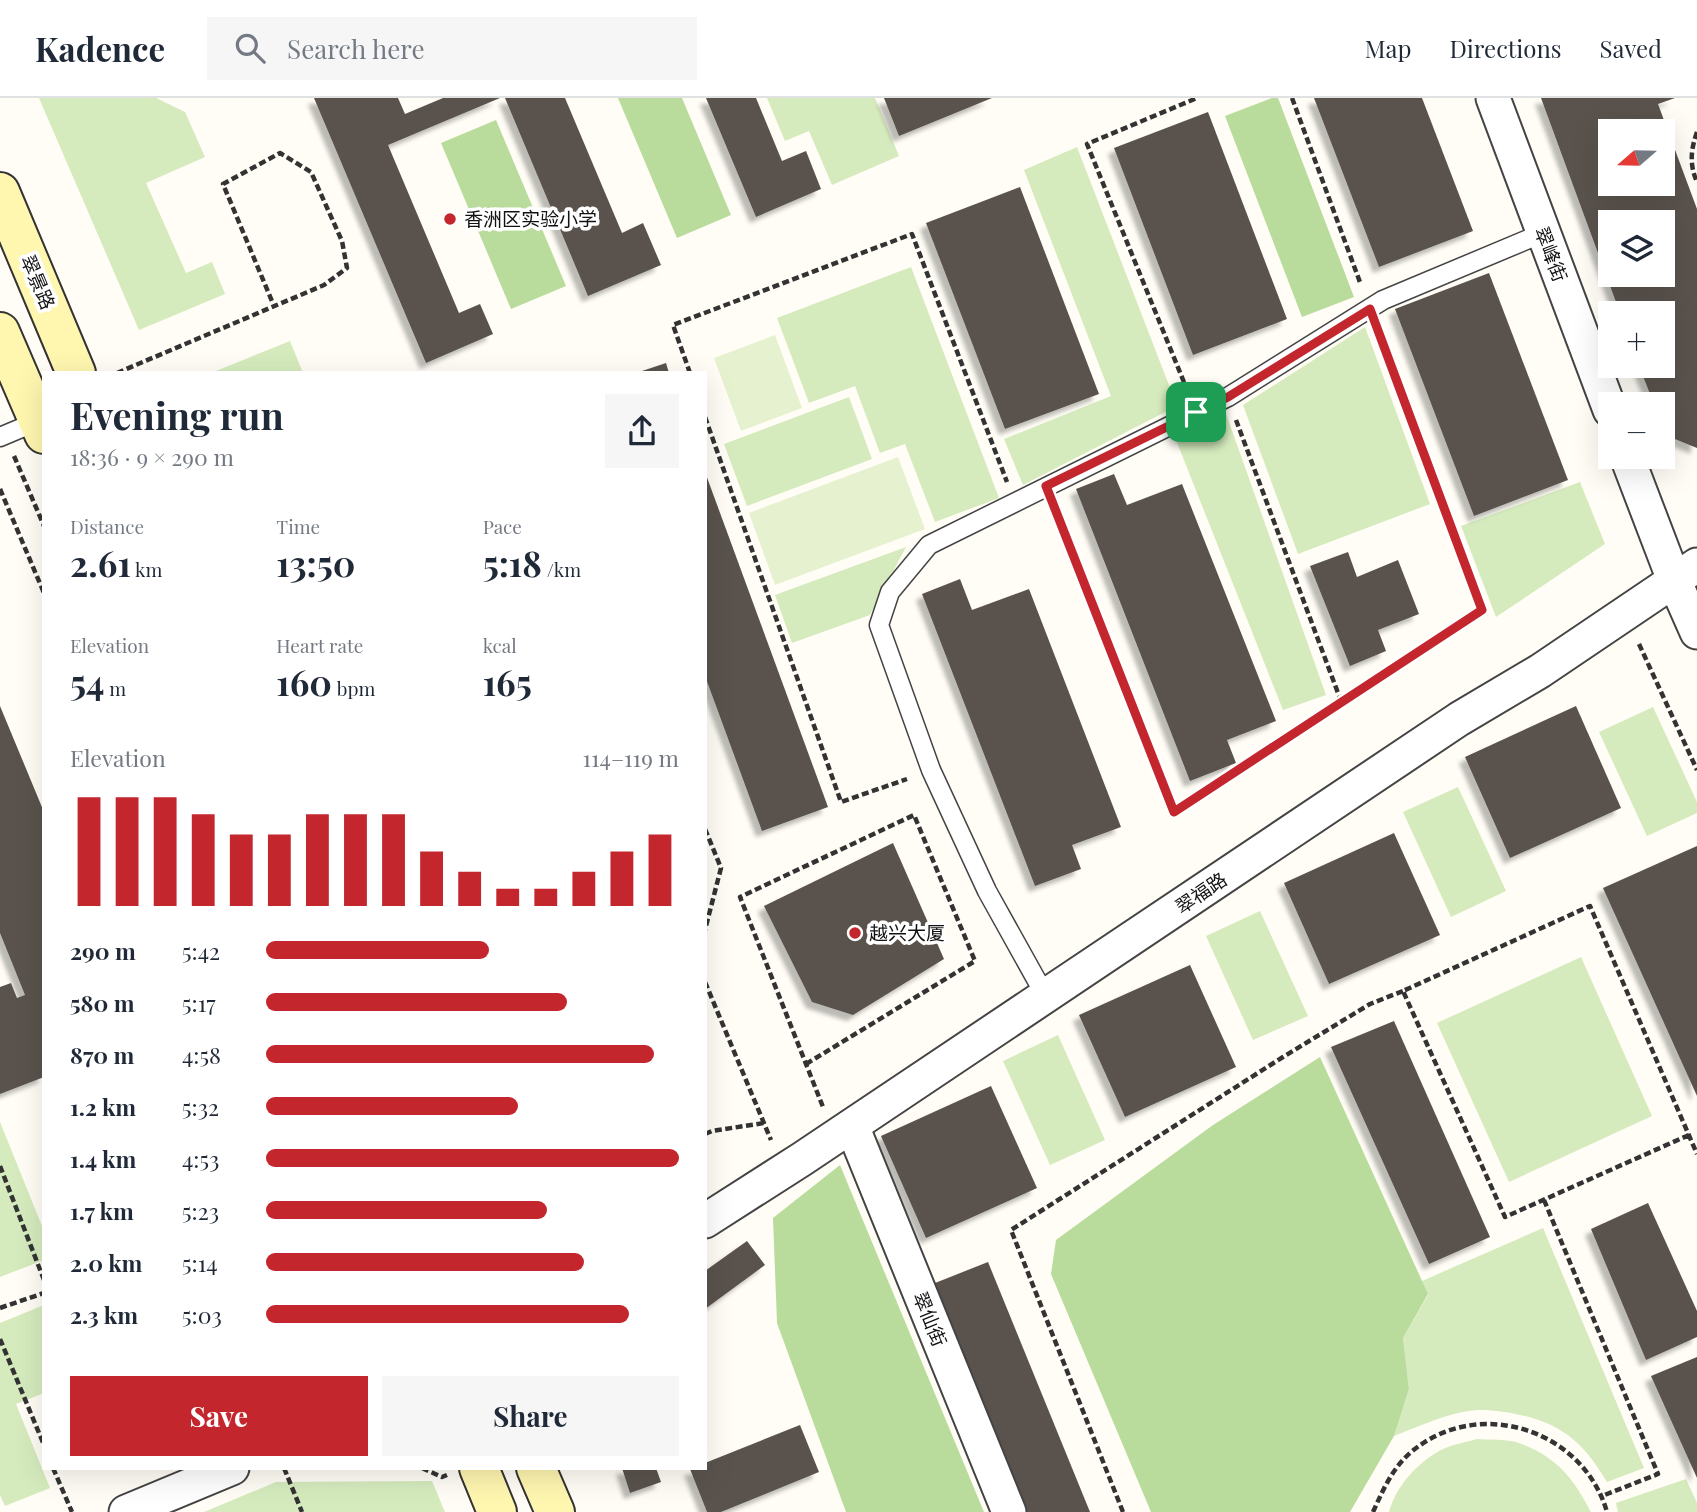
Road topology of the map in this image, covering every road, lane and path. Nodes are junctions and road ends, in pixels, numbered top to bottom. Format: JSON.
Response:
{"nodes":[{"id":1,"x":1197,"y":98,"type":"edge"},
{"id":2,"x":1292,"y":98,"type":"edge"},
{"id":3,"x":1493,"y":98,"type":"edge"},
{"id":4,"x":1697,"y":132,"type":"edge"},
{"id":5,"x":1697,"y":182,"type":"edge"},
{"id":6,"x":0,"y":192,"type":"edge"},
{"id":7,"x":1544,"y":233,"type":"junction"},
{"id":8,"x":274,"y":306,"type":"junction"},
{"id":9,"x":1370,"y":309,"type":"junction"},
{"id":10,"x":0,"y":332,"type":"edge"},
{"id":11,"x":75,"y":371,"type":"edge"},
{"id":12,"x":122,"y":371,"type":"edge"},
{"id":13,"x":689,"y":371,"type":"edge"},
{"id":14,"x":1603,"y":392,"type":"edge"},
{"id":15,"x":1228,"y":397,"type":"junction"},
{"id":16,"x":1196,"y":412,"type":"junction"},
{"id":17,"x":707,"y":423,"type":"edge"},
{"id":18,"x":22,"y":432,"type":"edge"},
{"id":19,"x":1634,"y":469,"type":"edge"},
{"id":20,"x":1046,"y":486,"type":"junction"},
{"id":21,"x":0,"y":489,"type":"edge"},
{"id":22,"x":1015,"y":502,"type":"junction"},
{"id":23,"x":42,"y":517,"type":"edge"},
{"id":24,"x":1685,"y":572,"type":"edge"},
{"id":25,"x":42,"y":588,"type":"edge"},
{"id":26,"x":1625,"y":613,"type":"junction"},
{"id":27,"x":1697,"y":632,"type":"edge"},
{"id":28,"x":1341,"y":701,"type":"junction"},
{"id":29,"x":931,"y":770,"type":"junction"},
{"id":30,"x":1697,"y":770,"type":"edge"},
{"id":31,"x":707,"y":833,"type":"edge"},
{"id":32,"x":708,"y":909,"type":"edge"},
{"id":33,"x":707,"y":987,"type":"edge"},
{"id":34,"x":1403,"y":991,"type":"junction"},
{"id":35,"x":1046,"y":997,"type":"junction"},
{"id":36,"x":806,"y":1064,"type":"junction"},
{"id":37,"x":843,"y":1131,"type":"junction"},
{"id":38,"x":707,"y":1133,"type":"edge"},
{"id":39,"x":1689,"y":1135,"type":"junction"},
{"id":40,"x":1697,"y":1154,"type":"edge"},
{"id":41,"x":0,"y":1166,"type":"edge"},
{"id":42,"x":1544,"y":1200,"type":"junction"},
{"id":43,"x":707,"y":1220,"type":"edge"},
{"id":44,"x":42,"y":1275,"type":"edge"},
{"id":45,"x":42,"y":1294,"type":"edge"},
{"id":46,"x":0,"y":1308,"type":"edge"},
{"id":47,"x":0,"y":1339,"type":"edge"},
{"id":48,"x":42,"y":1440,"type":"edge"},
{"id":49,"x":54,"y":1470,"type":"edge"},
{"id":50,"x":227,"y":1470,"type":"edge"},
{"id":51,"x":285,"y":1470,"type":"edge"},
{"id":52,"x":480,"y":1470,"type":"edge"},
{"id":53,"x":538,"y":1470,"type":"edge"},
{"id":54,"x":1602,"y":1496,"type":"junction"},
{"id":55,"x":72,"y":1512,"type":"edge"},
{"id":56,"x":126,"y":1512,"type":"edge"},
{"id":57,"x":302,"y":1512,"type":"edge"},
{"id":58,"x":497,"y":1512,"type":"edge"},
{"id":59,"x":555,"y":1512,"type":"edge"},
{"id":60,"x":1009,"y":1512,"type":"edge"},
{"id":61,"x":1123,"y":1512,"type":"edge"},
{"id":62,"x":1373,"y":1512,"type":"edge"},
{"id":63,"x":1607,"y":1512,"type":"edge"}],
"edges":[{"from":1,"to":16,"type":"path"},
{"from":2,"to":9,"type":"path"},
{"from":3,"to":7,"type":"street","name":"翠峰街"},
{"from":4,"to":5,"type":"path"},
{"from":6,"to":11,"type":"main road","name":"翠景路"},
{"from":7,"to":9,"type":"lane"},
{"from":7,"to":14,"type":"street","name":"翠峰街"},
{"from":8,"to":8,"type":"path"},
{"from":8,"to":12,"type":"path"},
{"from":9,"to":15,"type":"lane"},
{"from":9,"to":28,"type":"path"},
{"from":10,"to":18,"type":"main road"},
{"from":13,"to":22,"type":"path"},
{"from":15,"to":16,"type":"lane"},
{"from":15,"to":28,"type":"path"},
{"from":16,"to":20,"type":"lane"},
{"from":17,"to":29,"type":"path"},
{"from":18,"to":23,"type":"path"},
{"from":19,"to":24,"type":"street"},
{"from":20,"to":22,"type":"lane"},
{"from":20,"to":28,"type":"path"},
{"from":21,"to":25,"type":"path"},
{"from":22,"to":29,"type":"lane"},
{"from":24,"to":26,"type":"street","name":"翠福路"},
{"from":24,"to":27,"type":"street"},
{"from":26,"to":30,"type":"path"},
{"from":26,"to":35,"type":"street","name":"翠福路"},
{"from":29,"to":35,"type":"lane"},
{"from":31,"to":32,"type":"path"},
{"from":33,"to":38,"type":"path"},
{"from":34,"to":39,"type":"path"},
{"from":34,"to":42,"type":"path"},
{"from":34,"to":61,"type":"path"},
{"from":35,"to":37,"type":"street","name":"翠福路"},
{"from":36,"to":36,"type":"path"},
{"from":36,"to":37,"type":"path"},
{"from":37,"to":43,"type":"street","name":"翠福路"},
{"from":37,"to":60,"type":"street","name":"翠仙街"},
{"from":39,"to":40,"type":"path"},
{"from":39,"to":42,"type":"path"},
{"from":41,"to":44,"type":"path"},
{"from":42,"to":54,"type":"path"},
{"from":45,"to":46,"type":"path"},
{"from":47,"to":48,"type":"path"},
{"from":49,"to":55,"type":"path"},
{"from":50,"to":56,"type":"street"},
{"from":51,"to":57,"type":"path"},
{"from":52,"to":58,"type":"main road"},
{"from":53,"to":59,"type":"main road"},
{"from":54,"to":62,"type":"path"},
{"from":54,"to":63,"type":"path"}]}
